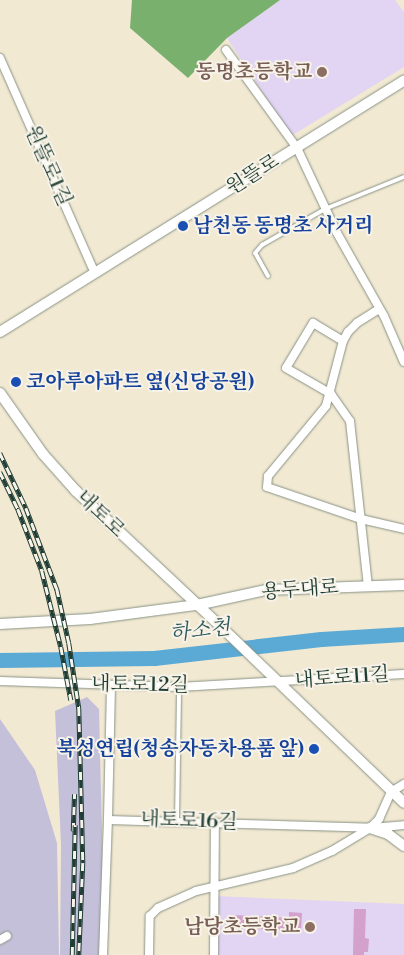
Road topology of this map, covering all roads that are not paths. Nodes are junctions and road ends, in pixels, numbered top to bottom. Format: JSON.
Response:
{"nodes":[{"id":1,"x":226,"y":50,"type":"dead end"},
{"id":2,"x":0,"y":58,"type":"edge"},
{"id":3,"x":404,"y":81,"type":"edge"},
{"id":4,"x":297,"y":148,"type":"junction"},
{"id":5,"x":404,"y":177,"type":"edge"},
{"id":6,"x":325,"y":209,"type":"junction"},
{"id":7,"x":95,"y":273,"type":"junction"},
{"id":8,"x":268,"y":276,"type":"dead end"},
{"id":9,"x":379,"y":309,"type":"junction"},
{"id":10,"x":0,"y":332,"type":"edge"},
{"id":11,"x":343,"y":341,"type":"junction"},
{"id":12,"x":404,"y":362,"type":"edge"},
{"id":13,"x":0,"y":393,"type":"edge"},
{"id":14,"x":331,"y":394,"type":"junction"},
{"id":15,"x":361,"y":519,"type":"junction"},
{"id":16,"x":404,"y":530,"type":"edge"},
{"id":17,"x":404,"y":585,"type":"edge"},
{"id":18,"x":368,"y":586,"type":"junction"},
{"id":19,"x":197,"y":605,"type":"junction"},
{"id":20,"x":0,"y":624,"type":"edge"},
{"id":21,"x":404,"y":674,"type":"edge"},
{"id":22,"x":276,"y":680,"type":"junction"},
{"id":23,"x":0,"y":681,"type":"edge"},
{"id":24,"x":111,"y":686,"type":"junction"},
{"id":25,"x":179,"y":688,"type":"junction"},
{"id":26,"x":404,"y":784,"type":"edge"},
{"id":27,"x":391,"y":792,"type":"junction"},
{"id":28,"x":404,"y":803,"type":"edge"},
{"id":29,"x":108,"y":820,"type":"junction"},
{"id":30,"x":177,"y":821,"type":"junction"},
{"id":31,"x":215,"y":822,"type":"junction"},
{"id":32,"x":404,"y":826,"type":"edge"},
{"id":33,"x":370,"y":828,"type":"junction"},
{"id":34,"x":404,"y":846,"type":"edge"},
{"id":35,"x":214,"y":886,"type":"junction"},
{"id":36,"x":103,"y":955,"type":"edge"},
{"id":37,"x":149,"y":955,"type":"edge"},
{"id":38,"x":214,"y":955,"type":"edge"}],
"edges":[{"from":1,"to":4,"type":"street"},
{"from":2,"to":7,"type":"street","name":"원뜰로1길"},
{"from":3,"to":4,"type":"street","name":"원뜰로"},
{"from":4,"to":6,"type":"street"},
{"from":4,"to":7,"type":"street","name":"원뜰로"},
{"from":5,"to":6,"type":"lane"},
{"from":6,"to":8,"type":"lane"},
{"from":6,"to":9,"type":"street"},
{"from":7,"to":10,"type":"street","name":"원뜰로"},
{"from":9,"to":11,"type":"street"},
{"from":9,"to":12,"type":"street"},
{"from":11,"to":14,"type":"street"},
{"from":11,"to":14,"type":"street"},
{"from":13,"to":19,"type":"street","name":"내토로"},
{"from":14,"to":15,"type":"street"},
{"from":14,"to":15,"type":"street"},
{"from":15,"to":16,"type":"street"},
{"from":15,"to":18,"type":"street"},
{"from":17,"to":18,"type":"street","name":"용두대로"},
{"from":18,"to":19,"type":"street","name":"용두대로"},
{"from":19,"to":20,"type":"street","name":"용두대로"},
{"from":19,"to":22,"type":"street","name":"내토로"},
{"from":21,"to":22,"type":"street","name":"내토로11길"},
{"from":22,"to":25,"type":"street","name":"내토로12길"},
{"from":22,"to":27,"type":"street"},
{"from":23,"to":24,"type":"street","name":"내토로12길"},
{"from":24,"to":25,"type":"street","name":"내토로12길"},
{"from":24,"to":29,"type":"street"},
{"from":25,"to":30,"type":"lane"},
{"from":26,"to":27,"type":"street"},
{"from":27,"to":28,"type":"street"},
{"from":27,"to":33,"type":"street"},
{"from":29,"to":30,"type":"street","name":"내토로16길"},
{"from":29,"to":36,"type":"street"},
{"from":30,"to":31,"type":"street","name":"내토로16길"},
{"from":31,"to":33,"type":"street","name":"내토로16길"},
{"from":31,"to":35,"type":"street"},
{"from":32,"to":33,"type":"street","name":"내토로16길"},
{"from":33,"to":34,"type":"street"},
{"from":33,"to":35,"type":"street"},
{"from":35,"to":37,"type":"street"},
{"from":35,"to":38,"type":"street"}]}
